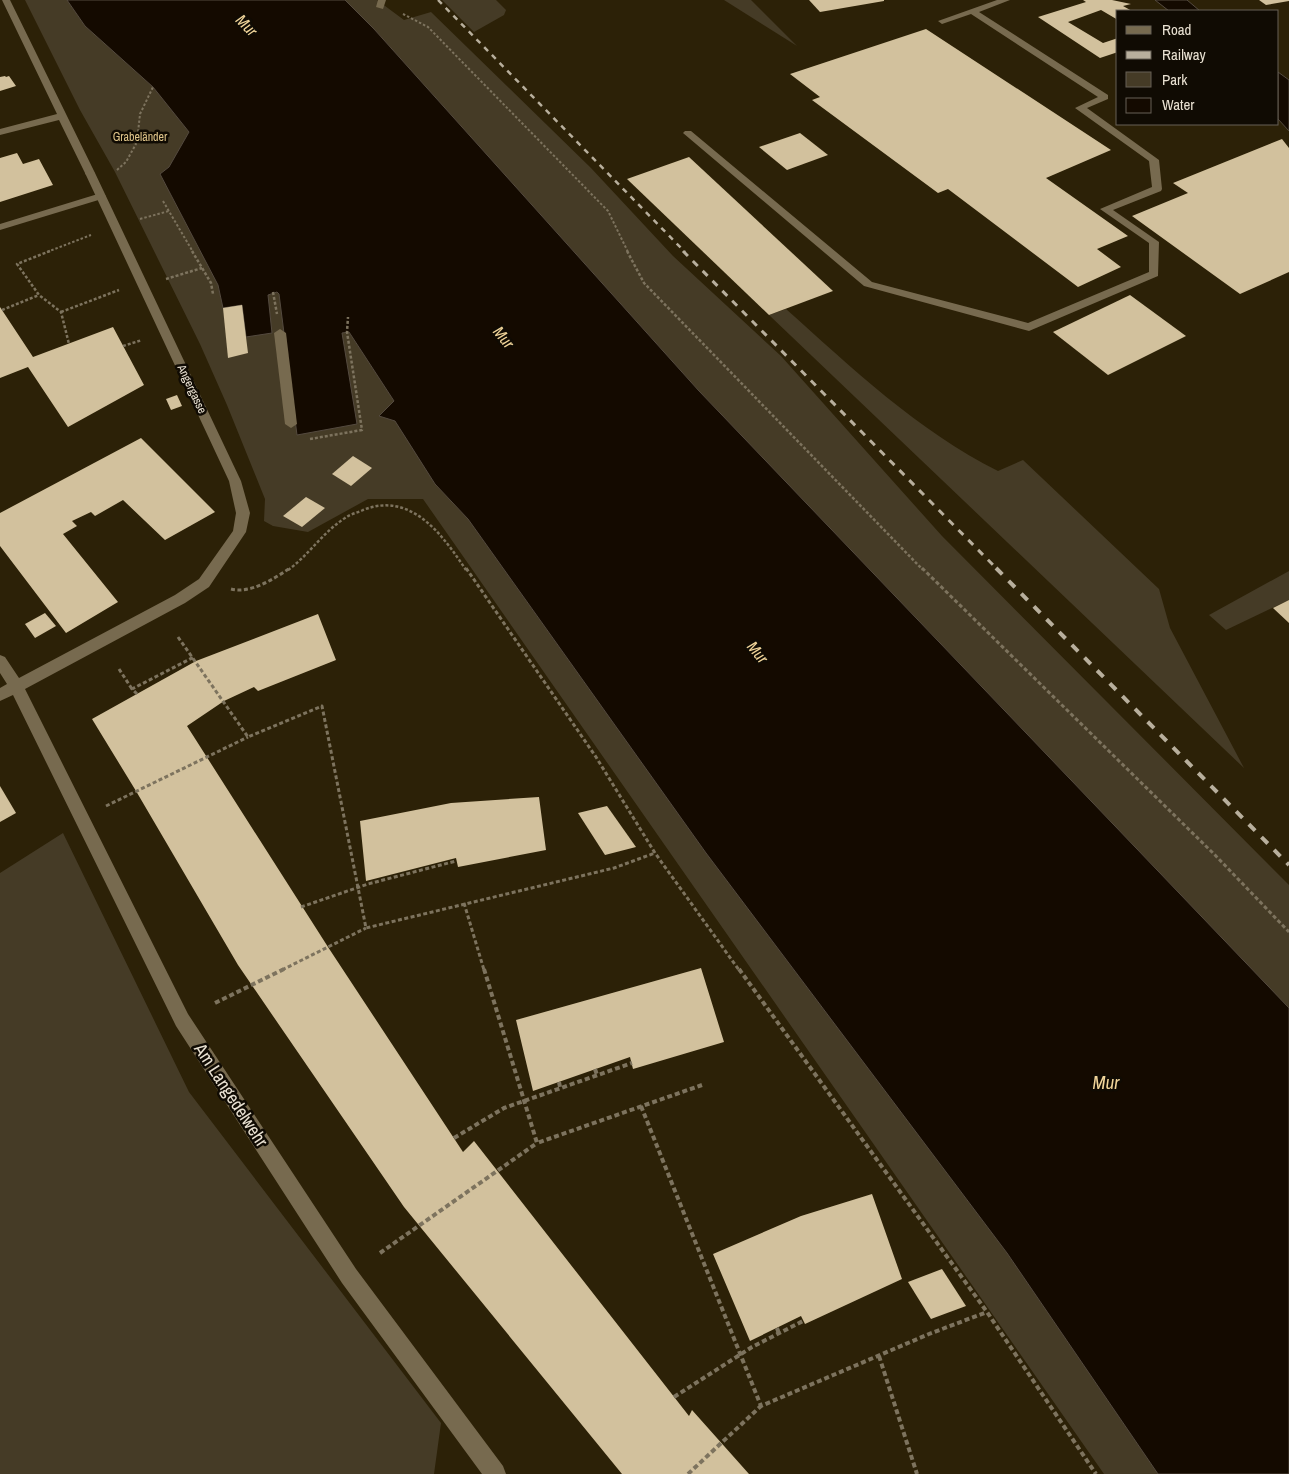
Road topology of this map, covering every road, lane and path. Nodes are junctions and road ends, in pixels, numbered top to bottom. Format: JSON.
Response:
{"nodes":[{"id":1,"x":1006,"y":0,"type":"edge"},
{"id":2,"x":4,"y":1,"type":"edge"},
{"id":3,"x":381,"y":3,"type":"edge"},
{"id":4,"x":972,"y":11,"type":"junction"},
{"id":5,"x":942,"y":20,"type":"dead end"},
{"id":6,"x":153,"y":87,"type":"dead end"},
{"id":7,"x":62,"y":116,"type":"junction"},
{"id":8,"x":0,"y":132,"type":"edge"},
{"id":9,"x":688,"y":133,"type":"dead end"},
{"id":10,"x":92,"y":178,"type":"junction"},
{"id":11,"x":101,"y":196,"type":"junction"},
{"id":12,"x":163,"y":201,"type":"dead end"},
{"id":13,"x":169,"y":211,"type":"junction"},
{"id":14,"x":143,"y":218,"type":"dead end"},
{"id":15,"x":0,"y":227,"type":"edge"},
{"id":16,"x":116,"y":227,"type":"junction"},
{"id":17,"x":202,"y":268,"type":"junction"},
{"id":18,"x":176,"y":276,"type":"dead end"},
{"id":19,"x":143,"y":283,"type":"junction"},
{"id":20,"x":214,"y":294,"type":"dead end"},
{"id":21,"x":39,"y":295,"type":"junction"},
{"id":22,"x":2,"y":310,"type":"dead end"},
{"id":23,"x":61,"y":312,"type":"junction"},
{"id":24,"x":348,"y":317,"type":"dead end"},
{"id":25,"x":280,"y":334,"type":"dead end"},
{"id":26,"x":69,"y":344,"type":"dead end"},
{"id":27,"x":291,"y":424,"type":"dead end"},
{"id":28,"x":304,"y":440,"type":"dead end"},
{"id":29,"x":239,"y":591,"type":"dead end"},
{"id":30,"x":178,"y":637,"type":"dead end"},
{"id":31,"x":194,"y":657,"type":"junction"},
{"id":32,"x":0,"y":661,"type":"edge"},
{"id":33,"x":119,"y":669,"type":"dead end"},
{"id":34,"x":16,"y":686,"type":"junction"},
{"id":35,"x":132,"y":689,"type":"junction"},
{"id":36,"x":137,"y":694,"type":"dead end"},
{"id":37,"x":0,"y":695,"type":"edge"},
{"id":38,"x":248,"y":737,"type":"junction"},
{"id":39,"x":105,"y":806,"type":"dead end"},
{"id":40,"x":655,"y":853,"type":"junction"},
{"id":41,"x":456,"y":861,"type":"dead end"},
{"id":42,"x":464,"y":903,"type":"junction"},
{"id":43,"x":302,"y":907,"type":"dead end"},
{"id":44,"x":366,"y":928,"type":"junction"},
{"id":45,"x":1289,"y":932,"type":"edge"},
{"id":46,"x":215,"y":1003,"type":"dead end"},
{"id":47,"x":632,"y":1063,"type":"dead end"},
{"id":48,"x":595,"y":1069,"type":"dead end"},
{"id":49,"x":597,"y":1075,"type":"junction"},
{"id":50,"x":559,"y":1082,"type":"dead end"},
{"id":51,"x":702,"y":1085,"type":"dead end"},
{"id":52,"x":560,"y":1087,"type":"junction"},
{"id":53,"x":641,"y":1106,"type":"junction"},
{"id":54,"x":454,"y":1138,"type":"dead end"},
{"id":55,"x":537,"y":1143,"type":"junction"},
{"id":56,"x":380,"y":1253,"type":"dead end"},
{"id":57,"x":987,"y":1312,"type":"junction"},
{"id":58,"x":803,"y":1321,"type":"dead end"},
{"id":59,"x":777,"y":1328,"type":"dead end"},
{"id":60,"x":779,"y":1334,"type":"junction"},
{"id":61,"x":879,"y":1356,"type":"junction"},
{"id":62,"x":674,"y":1397,"type":"dead end"},
{"id":63,"x":761,"y":1406,"type":"junction"},
{"id":64,"x":496,"y":1474,"type":"edge"},
{"id":65,"x":688,"y":1474,"type":"edge"},
{"id":66,"x":917,"y":1474,"type":"edge"},
{"id":67,"x":1096,"y":1474,"type":"edge"}],
"edges":[{"from":1,"to":4,"type":"street"},
{"from":2,"to":7,"type":"street","name":"Angergasse"},
{"from":3,"to":45,"type":"path"},
{"from":4,"to":5,"type":"street"},
{"from":4,"to":9,"type":"street"},
{"from":6,"to":10,"type":"path"},
{"from":7,"to":8,"type":"street"},
{"from":7,"to":10,"type":"street","name":"Angergasse"},
{"from":10,"to":11,"type":"street","name":"Angergasse"},
{"from":11,"to":15,"type":"street"},
{"from":11,"to":16,"type":"street","name":"Angergasse"},
{"from":12,"to":13,"type":"path"},
{"from":13,"to":14,"type":"path"},
{"from":13,"to":17,"type":"path"},
{"from":16,"to":19,"type":"street","name":"Angergasse"},
{"from":16,"to":21,"type":"path"},
{"from":17,"to":18,"type":"path"},
{"from":17,"to":20,"type":"path"},
{"from":19,"to":23,"type":"path"},
{"from":19,"to":34,"type":"street","name":"Angergasse"},
{"from":21,"to":22,"type":"path"},
{"from":21,"to":23,"type":"path"},
{"from":23,"to":26,"type":"path"},
{"from":24,"to":28,"type":"path"},
{"from":25,"to":27,"type":"street"},
{"from":29,"to":40,"type":"path"},
{"from":30,"to":31,"type":"path"},
{"from":31,"to":35,"type":"path"},
{"from":31,"to":38,"type":"path"},
{"from":32,"to":34,"type":"street","name":"Am Langedelwehr"},
{"from":33,"to":35,"type":"path"},
{"from":34,"to":37,"type":"street","name":"Angergasse"},
{"from":34,"to":64,"type":"street","name":"Am Langedelwehr"},
{"from":35,"to":36,"type":"path"},
{"from":38,"to":39,"type":"path"},
{"from":38,"to":44,"type":"path"},
{"from":40,"to":42,"type":"path"},
{"from":40,"to":57,"type":"path"},
{"from":41,"to":43,"type":"path"},
{"from":42,"to":44,"type":"path"},
{"from":42,"to":55,"type":"path"},
{"from":44,"to":46,"type":"path"},
{"from":47,"to":49,"type":"path"},
{"from":48,"to":49,"type":"path"},
{"from":49,"to":52,"type":"path"},
{"from":50,"to":52,"type":"path"},
{"from":51,"to":53,"type":"path"},
{"from":52,"to":54,"type":"path"},
{"from":53,"to":55,"type":"path"},
{"from":53,"to":63,"type":"path"},
{"from":55,"to":56,"type":"path"},
{"from":57,"to":61,"type":"path"},
{"from":57,"to":67,"type":"path"},
{"from":58,"to":60,"type":"path"},
{"from":59,"to":60,"type":"path"},
{"from":60,"to":62,"type":"path"},
{"from":61,"to":63,"type":"path"},
{"from":61,"to":66,"type":"path"},
{"from":63,"to":65,"type":"path"}]}
